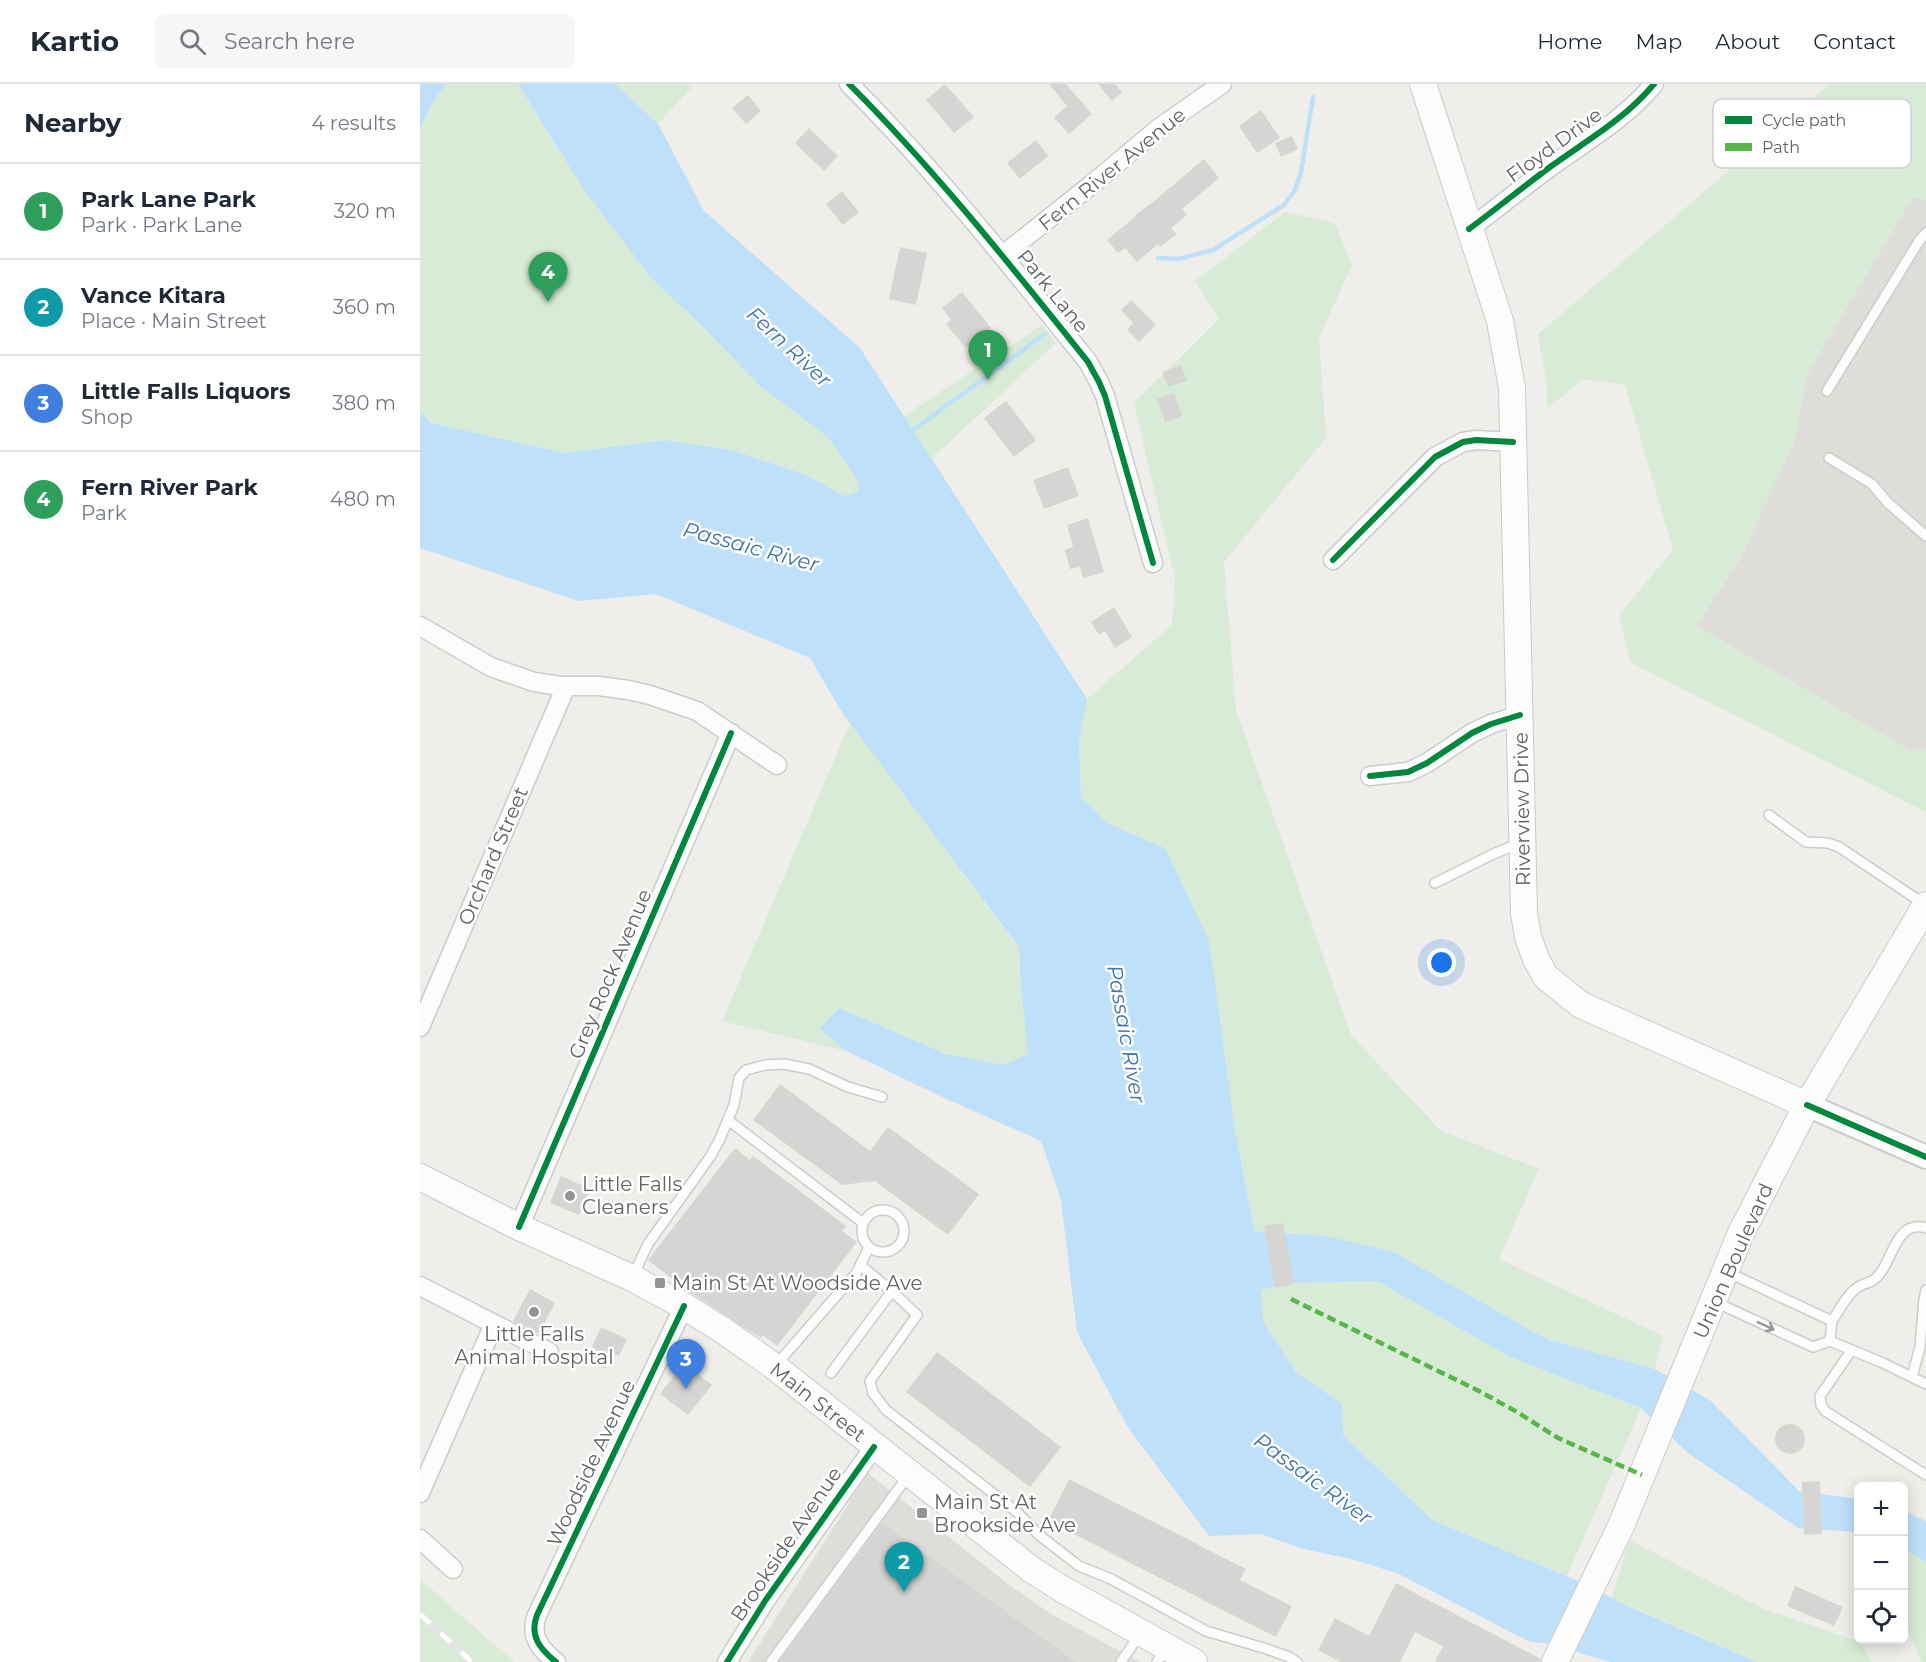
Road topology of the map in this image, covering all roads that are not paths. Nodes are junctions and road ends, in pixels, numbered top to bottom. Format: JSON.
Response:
{"nodes":[{"id":1,"x":849,"y":84,"type":"edge"},
{"id":2,"x":1423,"y":84,"type":"edge"},
{"id":3,"x":1654,"y":84,"type":"edge"},
{"id":4,"x":1212,"y":86,"type":"edge"},
{"id":5,"x":1469,"y":229,"type":"junction"},
{"id":6,"x":1926,"y":233,"type":"edge"},
{"id":7,"x":1003,"y":255,"type":"junction"},
{"id":8,"x":1827,"y":391,"type":"dead end"},
{"id":9,"x":1513,"y":442,"type":"junction"},
{"id":10,"x":1829,"y":458,"type":"dead end"},
{"id":11,"x":1926,"y":536,"type":"edge"},
{"id":12,"x":1334,"y":560,"type":"dead end"},
{"id":13,"x":1154,"y":563,"type":"dead end"},
{"id":14,"x":420,"y":626,"type":"edge"},
{"id":15,"x":566,"y":686,"type":"junction"},
{"id":16,"x":1520,"y":715,"type":"junction"},
{"id":17,"x":731,"y":733,"type":"junction"},
{"id":18,"x":777,"y":765,"type":"dead end"},
{"id":19,"x":1370,"y":776,"type":"dead end"},
{"id":20,"x":1769,"y":815,"type":"dead end"},
{"id":21,"x":1523,"y":843,"type":"junction"},
{"id":22,"x":1435,"y":883,"type":"dead end"},
{"id":23,"x":1926,"y":905,"type":"edge"},
{"id":24,"x":420,"y":1027,"type":"edge"},
{"id":25,"x":882,"y":1097,"type":"dead end"},
{"id":26,"x":1807,"y":1105,"type":"junction"},
{"id":27,"x":728,"y":1120,"type":"junction"},
{"id":28,"x":1926,"y":1157,"type":"edge"},
{"id":29,"x":420,"y":1177,"type":"edge"},
{"id":30,"x":863,"y":1223,"type":"junction"},
{"id":31,"x":519,"y":1227,"type":"junction"},
{"id":32,"x":1926,"y":1228,"type":"edge"},
{"id":33,"x":869,"y":1248,"type":"junction"},
{"id":34,"x":860,"y":1265,"type":"junction"},
{"id":35,"x":1725,"y":1271,"type":"junction"},
{"id":36,"x":632,"y":1278,"type":"junction"},
{"id":37,"x":420,"y":1286,"type":"edge"},
{"id":38,"x":1926,"y":1290,"type":"edge"},
{"id":39,"x":892,"y":1291,"type":"junction"},
{"id":40,"x":1713,"y":1301,"type":"junction"},
{"id":41,"x":684,"y":1306,"type":"junction"},
{"id":42,"x":1832,"y":1321,"type":"junction"},
{"id":43,"x":494,"y":1324,"type":"junction"},
{"id":44,"x":1830,"y":1341,"type":"junction"},
{"id":45,"x":1851,"y":1351,"type":"junction"},
{"id":46,"x":549,"y":1353,"type":"dead end"},
{"id":47,"x":775,"y":1367,"type":"junction"},
{"id":48,"x":831,"y":1373,"type":"dead end"},
{"id":49,"x":1912,"y":1377,"type":"junction"},
{"id":50,"x":1926,"y":1384,"type":"edge"},
{"id":51,"x":874,"y":1446,"type":"junction"},
{"id":52,"x":909,"y":1474,"type":"junction"},
{"id":53,"x":1926,"y":1475,"type":"edge"},
{"id":54,"x":420,"y":1492,"type":"edge"},
{"id":55,"x":420,"y":1539,"type":"edge"},
{"id":56,"x":453,"y":1569,"type":"dead end"},
{"id":57,"x":1142,"y":1632,"type":"junction"},
{"id":58,"x":1162,"y":1654,"type":"edge"},
{"id":59,"x":556,"y":1662,"type":"edge"},
{"id":60,"x":727,"y":1662,"type":"edge"},
{"id":61,"x":771,"y":1662,"type":"edge"},
{"id":62,"x":1121,"y":1662,"type":"edge"},
{"id":63,"x":1194,"y":1662,"type":"edge"},
{"id":64,"x":1297,"y":1662,"type":"edge"},
{"id":65,"x":1555,"y":1662,"type":"edge"}],
"edges":[{"from":1,"to":7,"type":"street","name":"Park Lane"},
{"from":2,"to":5,"type":"main road","name":"Riverview Drive"},
{"from":3,"to":5,"type":"street","name":"Floyd Drive"},
{"from":4,"to":7,"type":"street","name":"Fern River Avenue"},
{"from":5,"to":9,"type":"main road","name":"Riverview Drive"},
{"from":6,"to":8,"type":"lane"},
{"from":7,"to":13,"type":"street","name":"Park Lane"},
{"from":9,"to":12,"type":"street"},
{"from":9,"to":16,"type":"main road","name":"Riverview Drive"},
{"from":10,"to":11,"type":"lane"},
{"from":14,"to":15,"type":"street"},
{"from":15,"to":17,"type":"street"},
{"from":15,"to":24,"type":"street","name":"Orchard Street"},
{"from":16,"to":19,"type":"street"},
{"from":16,"to":21,"type":"main road","name":"Riverview Drive"},
{"from":17,"to":18,"type":"street"},
{"from":17,"to":31,"type":"street","name":"Grey Rock Avenue"},
{"from":20,"to":23,"type":"lane"},
{"from":21,"to":22,"type":"lane"},
{"from":21,"to":26,"type":"main road","name":"Riverview Drive"},
{"from":23,"to":26,"type":"main road","name":"Union Boulevard"},
{"from":25,"to":27,"type":"lane"},
{"from":26,"to":28,"type":"street","name":"Riverview Drive"},
{"from":26,"to":35,"type":"main road","name":"Union Boulevard"},
{"from":27,"to":30,"type":"lane"},
{"from":27,"to":36,"type":"lane"},
{"from":29,"to":31,"type":"main road","name":"Main Street"},
{"from":30,"to":33,"type":"lane"},
{"from":30,"to":33,"type":"lane"},
{"from":31,"to":36,"type":"main road","name":"Main Street"},
{"from":32,"to":42,"type":"lane"},
{"from":33,"to":34,"type":"lane"},
{"from":34,"to":39,"type":"lane"},
{"from":34,"to":47,"type":"lane"},
{"from":35,"to":40,"type":"main road","name":"Union Boulevard"},
{"from":35,"to":42,"type":"lane"},
{"from":36,"to":41,"type":"main road","name":"Main Street"},
{"from":37,"to":43,"type":"street"},
{"from":38,"to":49,"type":"lane"},
{"from":39,"to":48,"type":"lane"},
{"from":39,"to":64,"type":"lane"},
{"from":40,"to":44,"type":"lane","one_way":true},
{"from":40,"to":65,"type":"main road","name":"Union Boulevard"},
{"from":41,"to":47,"type":"main road","name":"Main Street"},
{"from":41,"to":59,"type":"street","name":"Woodside Avenue"},
{"from":42,"to":44,"type":"lane"},
{"from":43,"to":46,"type":"street"},
{"from":43,"to":54,"type":"street"},
{"from":44,"to":45,"type":"lane"},
{"from":45,"to":49,"type":"lane"},
{"from":45,"to":53,"type":"lane"},
{"from":47,"to":51,"type":"main road","name":"Main Street"},
{"from":49,"to":50,"type":"lane"},
{"from":51,"to":52,"type":"main road","name":"Main Street"},
{"from":51,"to":60,"type":"street","name":"Brookside Avenue"},
{"from":52,"to":57,"type":"main road","name":"Main Street"},
{"from":52,"to":61,"type":"lane"},
{"from":55,"to":56,"type":"street"},
{"from":57,"to":58,"type":"main road","name":"Main Street"},
{"from":57,"to":62,"type":"lane"},
{"from":58,"to":63,"type":"main road","name":"Main Street"}]}
